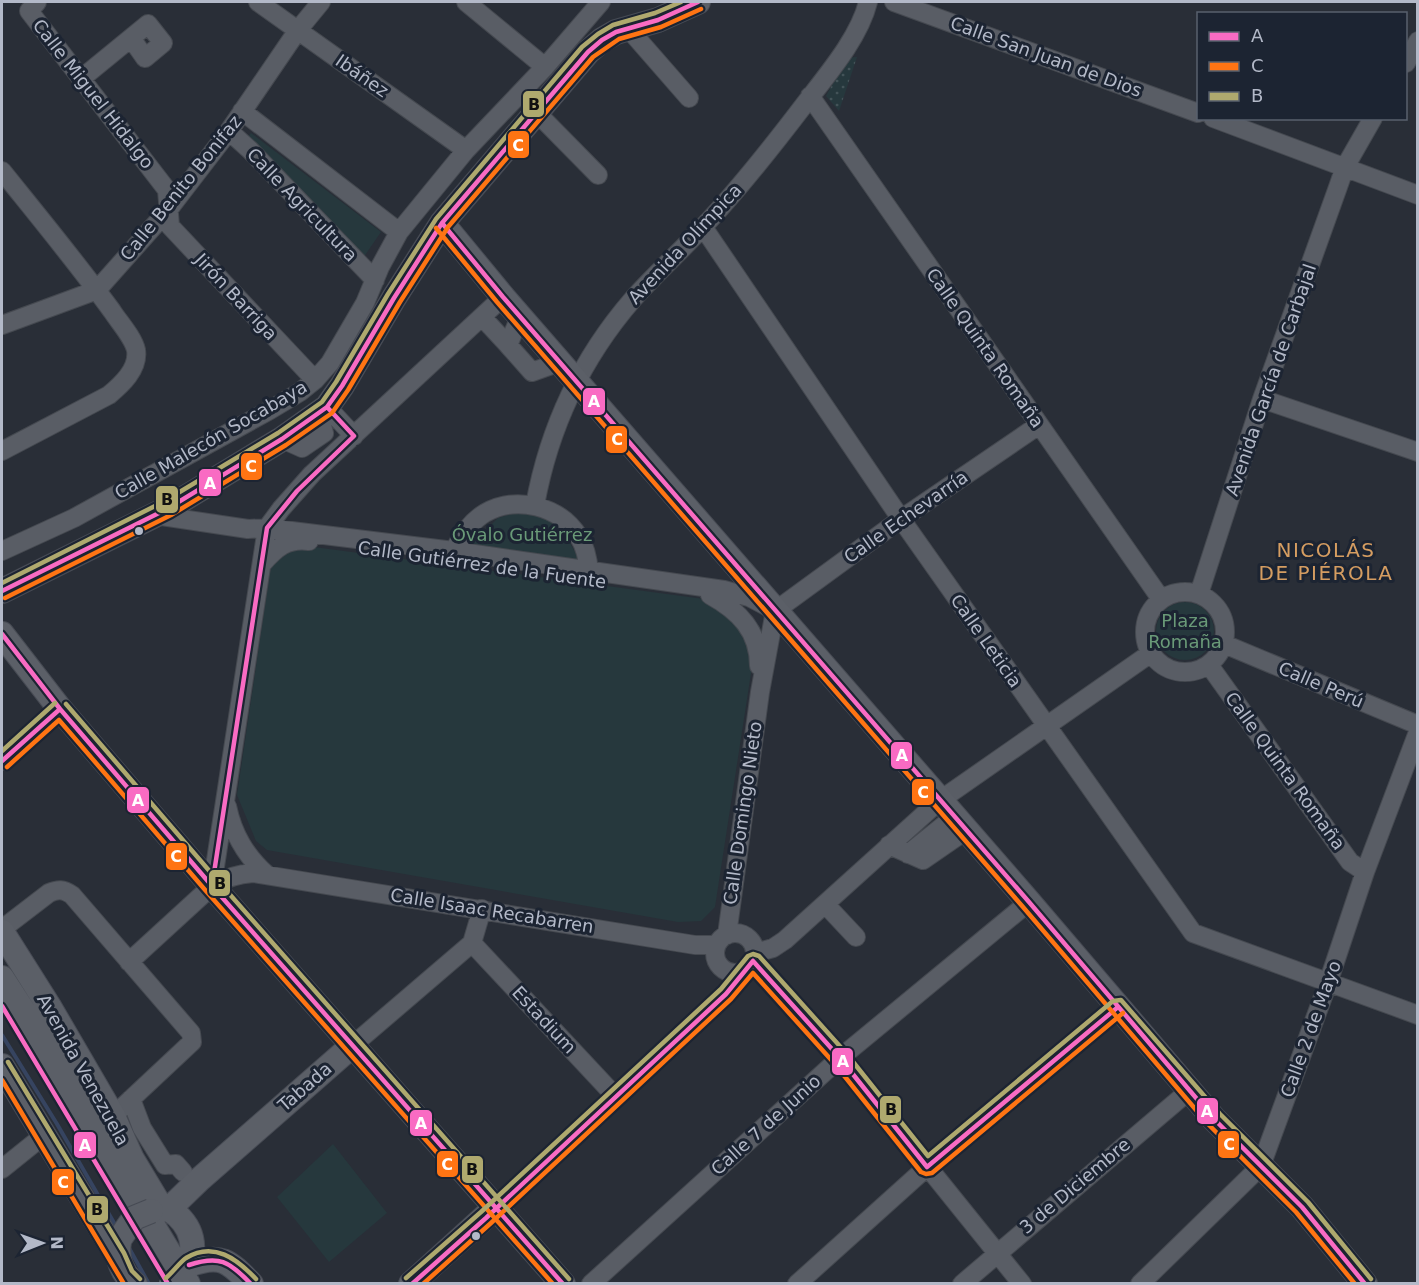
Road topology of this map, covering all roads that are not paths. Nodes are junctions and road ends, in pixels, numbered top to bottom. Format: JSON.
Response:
{"nodes":[{"id":1,"x":258,"y":2,"type":"edge"},
{"id":2,"x":321,"y":2,"type":"edge"},
{"id":3,"x":466,"y":2,"type":"edge"},
{"id":4,"x":601,"y":2,"type":"edge"},
{"id":5,"x":868,"y":2,"type":"edge"},
{"id":6,"x":894,"y":2,"type":"edge"},
{"id":7,"x":688,"y":4,"type":"edge"},
{"id":8,"x":33,"y":6,"type":"edge"},
{"id":9,"x":627,"y":27,"type":"junction"},
{"id":10,"x":298,"y":30,"type":"junction"},
{"id":11,"x":131,"y":38,"type":"dead end"},
{"id":12,"x":1418,"y":41,"type":"edge"},
{"id":13,"x":1407,"y":61,"type":"edge"},
{"id":14,"x":545,"y":67,"type":"junction"},
{"id":15,"x":82,"y":78,"type":"junction"},
{"id":16,"x":810,"y":96,"type":"junction"},
{"id":17,"x":688,"y":98,"type":"dead end"},
{"id":18,"x":242,"y":111,"type":"junction"},
{"id":19,"x":537,"y":113,"type":"junction"},
{"id":20,"x":1197,"y":113,"type":"edge"},
{"id":21,"x":1218,"y":120,"type":"edge"},
{"id":22,"x":1372,"y":120,"type":"edge"},
{"id":23,"x":229,"y":131,"type":"junction"},
{"id":24,"x":466,"y":150,"type":"junction"},
{"id":25,"x":1346,"y":167,"type":"junction"},
{"id":26,"x":2,"y":171,"type":"edge"},
{"id":27,"x":598,"y":175,"type":"dead end"},
{"id":28,"x":1418,"y":195,"type":"edge"},
{"id":29,"x":169,"y":208,"type":"junction"},
{"id":30,"x":442,"y":223,"type":"junction"},
{"id":31,"x":703,"y":227,"type":"junction"},
{"id":32,"x":399,"y":232,"type":"junction"},
{"id":33,"x":375,"y":280,"type":"junction"},
{"id":34,"x":97,"y":290,"type":"junction"},
{"id":35,"x":503,"y":297,"type":"junction"},
{"id":36,"x":482,"y":316,"type":"junction"},
{"id":37,"x":520,"y":317,"type":"junction"},
{"id":38,"x":2,"y":325,"type":"edge"},
{"id":39,"x":508,"y":345,"type":"junction"},
{"id":40,"x":560,"y":362,"type":"junction"},
{"id":41,"x":315,"y":380,"type":"junction"},
{"id":42,"x":576,"y":381,"type":"junction"},
{"id":43,"x":1262,"y":399,"type":"junction"},
{"id":44,"x":1039,"y":425,"type":"junction"},
{"id":45,"x":334,"y":429,"type":"junction"},
{"id":46,"x":2,"y":451,"type":"edge"},
{"id":47,"x":1418,"y":452,"type":"edge"},
{"id":48,"x":302,"y":456,"type":"junction"},
{"id":49,"x":535,"y":505,"type":"junction"},
{"id":50,"x":161,"y":512,"type":"junction"},
{"id":51,"x":901,"y":519,"type":"junction"},
{"id":52,"x":267,"y":528,"type":"junction"},
{"id":53,"x":2,"y":551,"type":"edge"},
{"id":54,"x":454,"y":551,"type":"junction"},
{"id":55,"x":262,"y":564,"type":"junction"},
{"id":56,"x":589,"y":572,"type":"junction"},
{"id":57,"x":2,"y":591,"type":"edge"},
{"id":58,"x":1199,"y":594,"type":"junction"},
{"id":59,"x":710,"y":596,"type":"junction"},
{"id":60,"x":1161,"y":599,"type":"junction"},
{"id":61,"x":774,"y":614,"type":"junction"},
{"id":62,"x":2,"y":634,"type":"edge"},
{"id":63,"x":1224,"y":644,"type":"junction"},
{"id":64,"x":1151,"y":653,"type":"junction"},
{"id":65,"x":1209,"y":665,"type":"junction"},
{"id":66,"x":760,"y":692,"type":"junction"},
{"id":67,"x":60,"y":709,"type":"junction"},
{"id":68,"x":1418,"y":725,"type":"edge"},
{"id":69,"x":1046,"y":727,"type":"junction"},
{"id":70,"x":1418,"y":732,"type":"edge"},
{"id":71,"x":2,"y":761,"type":"edge"},
{"id":72,"x":225,"y":799,"type":"junction"},
{"id":73,"x":944,"y":818,"type":"junction"},
{"id":74,"x":889,"y":845,"type":"junction"},
{"id":75,"x":908,"y":854,"type":"junction"},
{"id":76,"x":1365,"y":872,"type":"junction"},
{"id":77,"x":267,"y":876,"type":"junction"},
{"id":78,"x":212,"y":886,"type":"junction"},
{"id":79,"x":1029,"y":903,"type":"junction"},
{"id":80,"x":825,"y":904,"type":"junction"},
{"id":81,"x":482,"y":909,"type":"junction"},
{"id":82,"x":2,"y":930,"type":"edge"},
{"id":83,"x":856,"y":937,"type":"dead end"},
{"id":84,"x":722,"y":940,"type":"junction"},
{"id":85,"x":472,"y":943,"type":"junction"},
{"id":86,"x":2,"y":954,"type":"edge"},
{"id":87,"x":129,"y":962,"type":"junction"},
{"id":88,"x":751,"y":962,"type":"junction"},
{"id":89,"x":2,"y":978,"type":"edge"},
{"id":90,"x":1328,"y":983,"type":"junction"},
{"id":91,"x":2,"y":1005,"type":"edge"},
{"id":92,"x":1118,"y":1007,"type":"junction"},
{"id":93,"x":1418,"y":1015,"type":"edge"},
{"id":94,"x":354,"y":1045,"type":"junction"},
{"id":95,"x":840,"y":1058,"type":"junction"},
{"id":96,"x":2,"y":1066,"type":"edge"},
{"id":97,"x":1190,"y":1090,"type":"junction"},
{"id":98,"x":616,"y":1097,"type":"junction"},
{"id":99,"x":131,"y":1099,"type":"junction"},
{"id":100,"x":117,"y":1124,"type":"junction"},
{"id":101,"x":43,"y":1136,"type":"junction"},
{"id":102,"x":1261,"y":1166,"type":"junction"},
{"id":103,"x":927,"y":1167,"type":"junction"},
{"id":104,"x":2,"y":1169,"type":"edge"},
{"id":105,"x":192,"y":1176,"type":"junction"},
{"id":106,"x":159,"y":1194,"type":"junction"},
{"id":107,"x":496,"y":1207,"type":"junction"},
{"id":108,"x":997,"y":1252,"type":"junction"},
{"id":109,"x":126,"y":1272,"type":"edge"},
{"id":110,"x":180,"y":1278,"type":"edge"},
{"id":111,"x":251,"y":1284,"type":"edge"},
{"id":112,"x":411,"y":1284,"type":"edge"},
{"id":113,"x":563,"y":1284,"type":"edge"},
{"id":114,"x":591,"y":1284,"type":"edge"},
{"id":115,"x":797,"y":1284,"type":"edge"},
{"id":116,"x":962,"y":1284,"type":"edge"},
{"id":117,"x":1022,"y":1284,"type":"edge"},
{"id":118,"x":1140,"y":1284,"type":"edge"},
{"id":119,"x":1365,"y":1284,"type":"edge"}],
"edges":[{"from":1,"to":10,"type":"street","name":"Ibáñez"},
{"from":2,"to":10,"type":"street","name":"Calle Benito Bonifaz"},
{"from":3,"to":14,"type":"street"},
{"from":4,"to":14,"type":"street","name":"Calle Malecón Socabaya"},
{"from":5,"to":16,"type":"street","name":"Avenida Olímpica"},
{"from":6,"to":20,"type":"street","name":"Calle San Juan de Dios"},
{"from":7,"to":9,"type":"main road"},
{"from":8,"to":15,"type":"street","name":"Calle Miguel Hidalgo"},
{"from":9,"to":17,"type":"street"},
{"from":9,"to":19,"type":"main road"},
{"from":10,"to":18,"type":"street","name":"Calle Benito Bonifaz"},
{"from":10,"to":24,"type":"street","name":"Ibáñez"},
{"from":11,"to":15,"type":"street"},
{"from":12,"to":13,"type":"street"},
{"from":14,"to":24,"type":"street","name":"Calle Malecón Socabaya"},
{"from":15,"to":29,"type":"street","name":"Calle Miguel Hidalgo"},
{"from":16,"to":31,"type":"street","name":"Avenida Olímpica"},
{"from":16,"to":44,"type":"street","name":"Calle Quinta Romaña"},
{"from":18,"to":23,"type":"street","name":"Calle Benito Bonifaz"},
{"from":18,"to":32,"type":"street","name":"Calle Agricultura"},
{"from":19,"to":27,"type":"street"},
{"from":19,"to":30,"type":"main road"},
{"from":21,"to":25,"type":"street"},
{"from":22,"to":25,"type":"street","name":"Avenida García de Carbajal"},
{"from":23,"to":29,"type":"street","name":"Calle Benito Bonifaz"},
{"from":23,"to":33,"type":"street","name":"Calle Agricultura"},
{"from":24,"to":32,"type":"street","name":"Calle Malecón Socabaya"},
{"from":25,"to":28,"type":"street"},
{"from":25,"to":43,"type":"street","name":"Avenida García de Carbajal"},
{"from":26,"to":34,"type":"street"},
{"from":29,"to":34,"type":"street","name":"Calle Benito Bonifaz"},
{"from":29,"to":41,"type":"street","name":"Jirón Barriga"},
{"from":30,"to":35,"type":"main road"},
{"from":30,"to":45,"type":"main road"},
{"from":31,"to":42,"type":"street","name":"Avenida Olímpica"},
{"from":31,"to":51,"type":"street","name":"Calle Leticia"},
{"from":32,"to":33,"type":"street","name":"Calle Malecón Socabaya"},
{"from":33,"to":41,"type":"street","name":"Calle Malecón Socabaya"},
{"from":34,"to":38,"type":"street","name":"Calle Benito Bonifaz"},
{"from":34,"to":46,"type":"street"},
{"from":35,"to":36,"type":"street"},
{"from":35,"to":37,"type":"main road"},
{"from":36,"to":39,"type":"street"},
{"from":36,"to":45,"type":"street"},
{"from":37,"to":39,"type":"street"},
{"from":37,"to":40,"type":"main road"},
{"from":39,"to":40,"type":"street"},
{"from":40,"to":42,"type":"main road"},
{"from":41,"to":53,"type":"street","name":"Calle Malecón Socabaya"},
{"from":42,"to":49,"type":"street","name":"Avenida Olímpica"},
{"from":42,"to":61,"type":"main road"},
{"from":43,"to":47,"type":"street"},
{"from":43,"to":58,"type":"street","name":"Avenida García de Carbajal"},
{"from":44,"to":51,"type":"street","name":"Calle Echevarría"},
{"from":44,"to":60,"type":"street","name":"Calle Quinta Romaña"},
{"from":45,"to":48,"type":"main road","name":"Calle Malecón Socabaya"},
{"from":45,"to":48,"type":"street"},
{"from":48,"to":50,"type":"main road","name":"Calle Malecón Socabaya"},
{"from":48,"to":52,"type":"street"},
{"from":49,"to":54,"type":"street"},
{"from":49,"to":56,"type":"street"},
{"from":50,"to":52,"type":"street","name":"Calle Gutiérrez de la Fuente"},
{"from":50,"to":57,"type":"main road","name":"Calle Malecón Socabaya"},
{"from":51,"to":61,"type":"street","name":"Calle Echevarría"},
{"from":51,"to":69,"type":"street","name":"Calle Leticia"},
{"from":52,"to":54,"type":"street","name":"Calle Gutiérrez de la Fuente"},
{"from":52,"to":55,"type":"street"},
{"from":54,"to":56,"type":"street","name":"Calle Gutiérrez de la Fuente"},
{"from":55,"to":59,"type":"street","name":"Calle Gutiérrez de la Fuente"},
{"from":55,"to":72,"type":"street"},
{"from":56,"to":61,"type":"street","name":"Calle Gutiérrez de la Fuente"},
{"from":58,"to":60,"type":"street"},
{"from":58,"to":63,"type":"street"},
{"from":59,"to":61,"type":"street","name":"Calle Gutiérrez de la Fuente"},
{"from":59,"to":66,"type":"street","name":"Calle Domingo Nieto"},
{"from":60,"to":64,"type":"street"},
{"from":61,"to":66,"type":"street","name":"Calle Domingo Nieto"},
{"from":61,"to":73,"type":"main road"},
{"from":62,"to":67,"type":"main road"},
{"from":63,"to":65,"type":"street"},
{"from":63,"to":68,"type":"street","name":"Calle Perú"},
{"from":64,"to":65,"type":"street"},
{"from":64,"to":69,"type":"street"},
{"from":65,"to":76,"type":"street","name":"Calle Quinta Romaña"},
{"from":66,"to":84,"type":"street","name":"Calle Domingo Nieto"},
{"from":67,"to":71,"type":"street"},
{"from":67,"to":78,"type":"main road"},
{"from":69,"to":73,"type":"street"},
{"from":69,"to":90,"type":"street","name":"Calle Leticia"},
{"from":70,"to":76,"type":"street","name":"Calle 2 de Mayo"},
{"from":72,"to":77,"type":"street"},
{"from":72,"to":78,"type":"street"},
{"from":73,"to":74,"type":"street"},
{"from":73,"to":75,"type":"street"},
{"from":73,"to":75,"type":"street"},
{"from":73,"to":79,"type":"main road"},
{"from":74,"to":75,"type":"street"},
{"from":74,"to":80,"type":"street"},
{"from":76,"to":90,"type":"street","name":"Calle 2 de Mayo"},
{"from":77,"to":78,"type":"street","name":"Calle Isaac Recabarren"},
{"from":77,"to":81,"type":"street","name":"Calle Isaac Recabarren"},
{"from":78,"to":87,"type":"street","name":"Calle Isaac Recabarren"},
{"from":78,"to":94,"type":"main road"},
{"from":79,"to":92,"type":"main road"},
{"from":79,"to":95,"type":"street","name":"Calle 7 de Junio"},
{"from":80,"to":83,"type":"street"},
{"from":80,"to":88,"type":"street"},
{"from":81,"to":84,"type":"street","name":"Calle Isaac Recabarren"},
{"from":81,"to":85,"type":"street"},
{"from":82,"to":87,"type":"street"},
{"from":82,"to":100,"type":"main road","name":"Avenida Venezuela"},
{"from":84,"to":88,"type":"street"},
{"from":84,"to":88,"type":"street"},
{"from":85,"to":94,"type":"street","name":"Tabada"},
{"from":85,"to":98,"type":"street","name":"Estadium"},
{"from":86,"to":106,"type":"main road"},
{"from":87,"to":99,"type":"street"},
{"from":88,"to":95,"type":"street"},
{"from":88,"to":98,"type":"street"},
{"from":89,"to":106,"type":"main road","name":"Avenida Venezuela"},
{"from":90,"to":93,"type":"street","name":"Calle Leticia"},
{"from":90,"to":102,"type":"street","name":"Calle 2 de Mayo"},
{"from":91,"to":110,"type":"main road","name":"Avenida Venezuela"},
{"from":92,"to":97,"type":"main road"},
{"from":92,"to":103,"type":"street"},
{"from":94,"to":105,"type":"main road","name":"Tabada"},
{"from":94,"to":107,"type":"main road"},
{"from":95,"to":103,"type":"street"},
{"from":95,"to":114,"type":"street","name":"Calle 7 de Junio"},
{"from":96,"to":101,"type":"main road"},
{"from":97,"to":102,"type":"main road"},
{"from":97,"to":108,"type":"street","name":"3 de Diciembre"},
{"from":98,"to":107,"type":"street"},
{"from":99,"to":100,"type":"street"},
{"from":99,"to":106,"type":"street"},
{"from":100,"to":106,"type":"main road","name":"Avenida Venezuela"},
{"from":101,"to":104,"type":"street"},
{"from":101,"to":109,"type":"main road"},
{"from":102,"to":118,"type":"street","name":"Calle 2 de Mayo"},
{"from":102,"to":119,"type":"main road"},
{"from":103,"to":108,"type":"street"},
{"from":103,"to":115,"type":"street"},
{"from":105,"to":106,"type":"main road","name":"Tabada"},
{"from":105,"to":106,"type":"street"},
{"from":106,"to":109,"type":"main road","name":"Tabada","bridge":true},
{"from":106,"to":110,"type":"main road","name":"Avenida Venezuela"},
{"from":106,"to":110,"type":"main road"},
{"from":107,"to":112,"type":"main road"},
{"from":107,"to":113,"type":"main road"},
{"from":108,"to":116,"type":"street","name":"3 de Diciembre"},
{"from":108,"to":117,"type":"street"},
{"from":110,"to":111,"type":"main road"}]}
